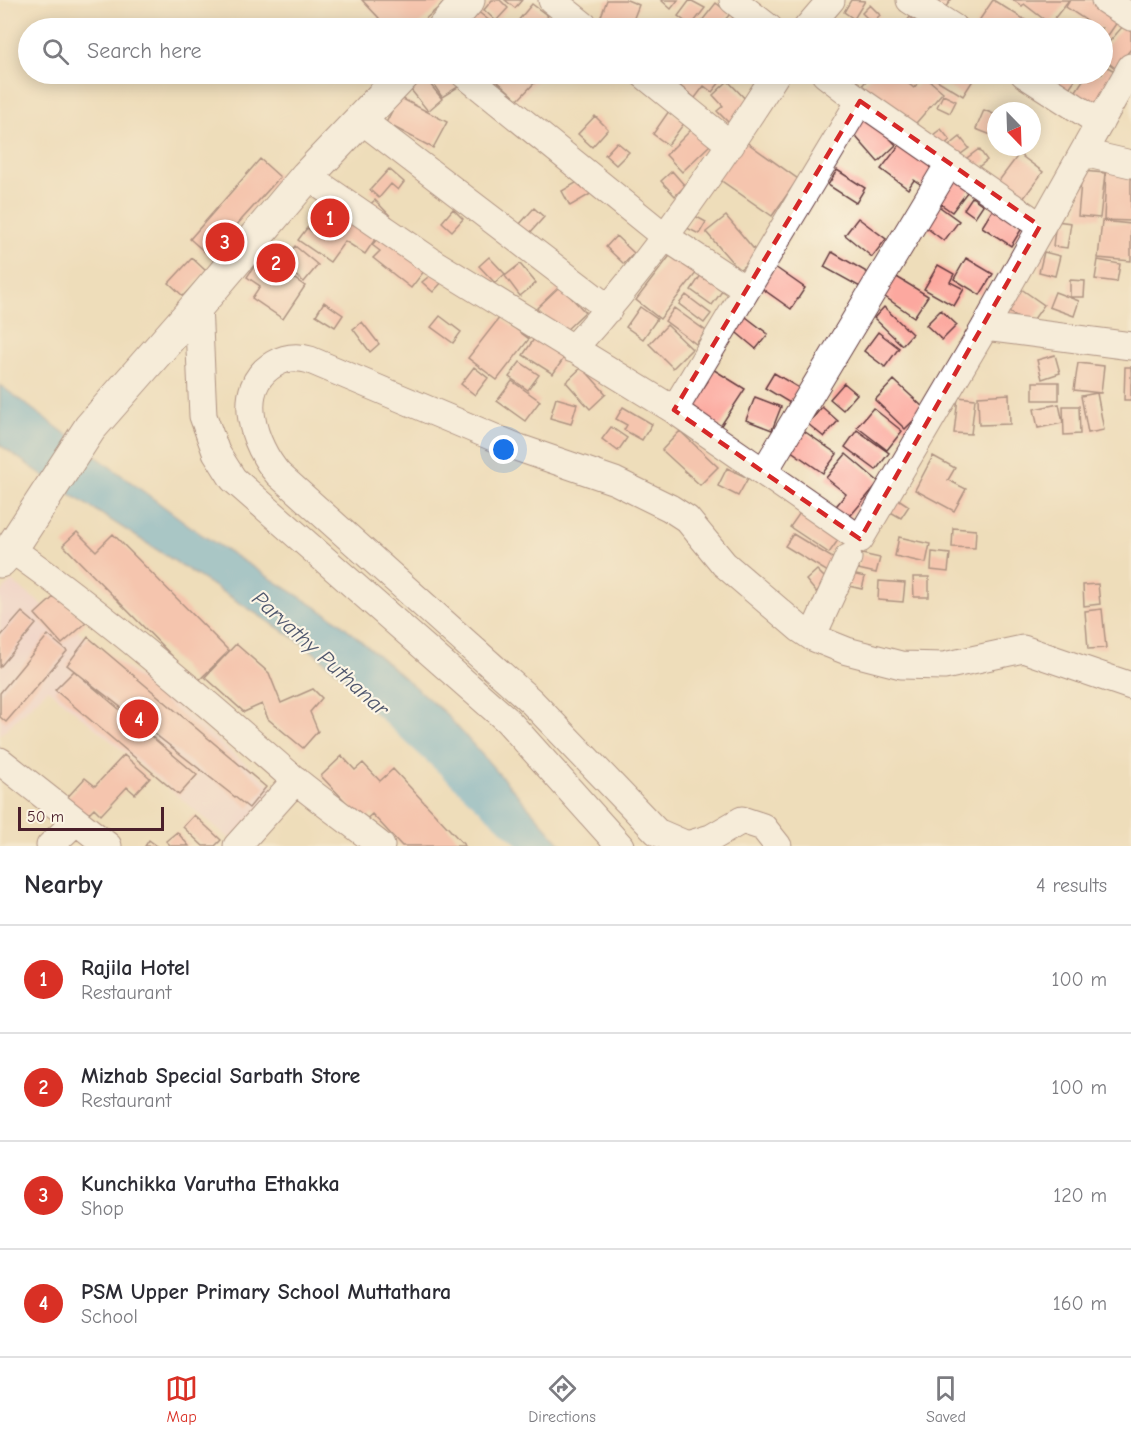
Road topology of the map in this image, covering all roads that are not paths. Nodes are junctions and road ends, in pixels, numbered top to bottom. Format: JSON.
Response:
{"nodes":[{"id":1,"x":468,"y":0,"type":"edge"},
{"id":2,"x":552,"y":0,"type":"edge"},
{"id":3,"x":733,"y":0,"type":"edge"},
{"id":4,"x":831,"y":0,"type":"edge"},
{"id":5,"x":910,"y":0,"type":"edge"},
{"id":6,"x":1105,"y":0,"type":"edge"},
{"id":7,"x":1131,"y":17,"type":"edge"},
{"id":8,"x":453,"y":18,"type":"edge"},
{"id":9,"x":574,"y":18,"type":"edge"},
{"id":10,"x":756,"y":18,"type":"edge"},
{"id":11,"x":816,"y":18,"type":"edge"},
{"id":12,"x":938,"y":18,"type":"edge"},
{"id":13,"x":1131,"y":67,"type":"edge"},
{"id":14,"x":394,"y":84,"type":"edge"},
{"id":15,"x":476,"y":84,"type":"edge"},
{"id":16,"x":655,"y":84,"type":"edge"},
{"id":17,"x":770,"y":84,"type":"edge"},
{"id":18,"x":838,"y":84,"type":"edge"},
{"id":19,"x":1040,"y":84,"type":"edge"},
{"id":20,"x":860,"y":101,"type":"junction"},
{"id":21,"x":360,"y":119,"type":"junction"},
{"id":22,"x":1100,"y":123,"type":"junction"},
{"id":23,"x":731,"y":145,"type":"junction"},
{"id":24,"x":1084,"y":153,"type":"junction"},
{"id":25,"x":949,"y":164,"type":"junction"},
{"id":26,"x":1131,"y":164,"type":"edge"},
{"id":27,"x":307,"y":176,"type":"junction"},
{"id":28,"x":1040,"y":226,"type":"junction"},
{"id":29,"x":664,"y":236,"type":"junction"},
{"id":30,"x":745,"y":289,"type":"junction"},
{"id":31,"x":198,"y":305,"type":"junction"},
{"id":32,"x":609,"y":309,"type":"junction"},
{"id":33,"x":985,"y":327,"type":"junction"},
{"id":34,"x":1131,"y":346,"type":"edge"},
{"id":35,"x":573,"y":349,"type":"junction"},
{"id":36,"x":675,"y":410,"type":"junction"},
{"id":37,"x":765,"y":470,"type":"junction"},
{"id":38,"x":3,"y":557,"type":"edge"},
{"id":39,"x":848,"y":558,"type":"dead end"},
{"id":40,"x":812,"y":637,"type":"junction"},
{"id":41,"x":1131,"y":686,"type":"edge"},
{"id":42,"x":0,"y":761,"type":"edge"},
{"id":43,"x":296,"y":780,"type":"junction"},
{"id":44,"x":75,"y":822,"type":"junction"},
{"id":45,"x":50,"y":846,"type":"edge"},
{"id":46,"x":108,"y":846,"type":"edge"},
{"id":47,"x":237,"y":846,"type":"edge"},
{"id":48,"x":381,"y":846,"type":"edge"},
{"id":49,"x":620,"y":846,"type":"edge"},
{"id":50,"x":778,"y":846,"type":"edge"}],
"edges":[{"from":1,"to":8,"type":"main road"},
{"from":2,"to":9,"type":"street"},
{"from":3,"to":10,"type":"street"},
{"from":4,"to":11,"type":"street"},
{"from":5,"to":12,"type":"street"},
{"from":6,"to":7,"type":"street"},
{"from":13,"to":22,"type":"street"},
{"from":14,"to":21,"type":"main road"},
{"from":15,"to":29,"type":"street"},
{"from":16,"to":23,"type":"street"},
{"from":17,"to":23,"type":"street"},
{"from":18,"to":20,"type":"street"},
{"from":19,"to":22,"type":"street"},
{"from":20,"to":25,"type":"street"},
{"from":20,"to":30,"type":"street"},
{"from":21,"to":27,"type":"main road"},
{"from":21,"to":32,"type":"street"},
{"from":22,"to":24,"type":"street"},
{"from":23,"to":29,"type":"street"},
{"from":24,"to":26,"type":"street"},
{"from":24,"to":28,"type":"street"},
{"from":25,"to":28,"type":"street"},
{"from":25,"to":37,"type":"street"},
{"from":27,"to":31,"type":"main road"},
{"from":27,"to":35,"type":"street"},
{"from":28,"to":33,"type":"street"},
{"from":29,"to":30,"type":"street"},
{"from":29,"to":32,"type":"street"},
{"from":30,"to":36,"type":"street"},
{"from":31,"to":38,"type":"main road"},
{"from":31,"to":49,"type":"street"},
{"from":32,"to":35,"type":"street"},
{"from":33,"to":34,"type":"street"},
{"from":33,"to":37,"type":"street"},
{"from":35,"to":36,"type":"street"},
{"from":36,"to":37,"type":"street"},
{"from":38,"to":43,"type":"street"},
{"from":39,"to":40,"type":"street"},
{"from":40,"to":41,"type":"street"},
{"from":40,"to":50,"type":"street"},
{"from":42,"to":44,"type":"street"},
{"from":43,"to":47,"type":"street"},
{"from":43,"to":48,"type":"street"},
{"from":44,"to":45,"type":"street"},
{"from":44,"to":46,"type":"street"}]}
